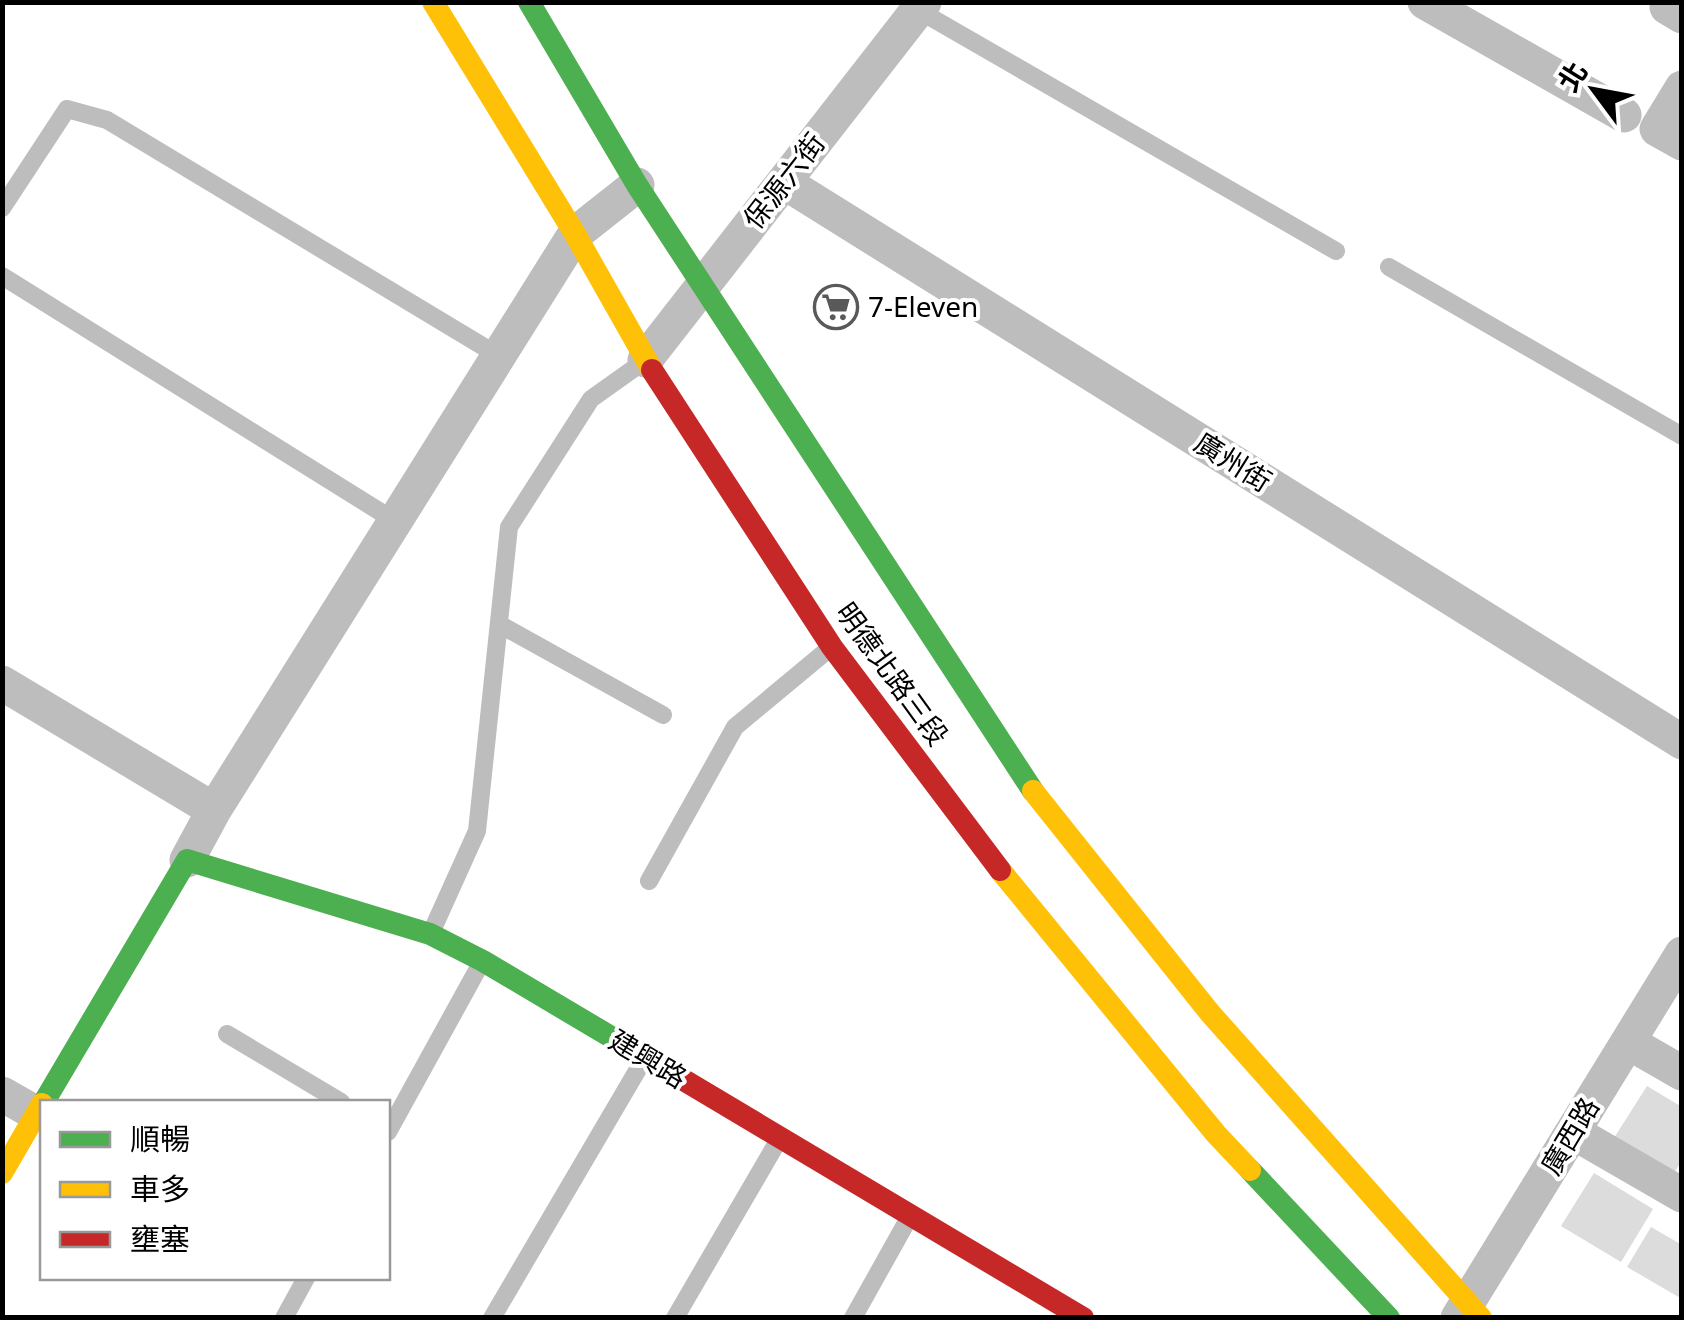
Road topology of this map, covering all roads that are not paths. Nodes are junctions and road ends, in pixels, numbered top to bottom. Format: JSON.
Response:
{"nodes":[{"id":1,"x":433,"y":2,"type":"edge"},
{"id":2,"x":529,"y":2,"type":"edge"},
{"id":3,"x":1425,"y":2,"type":"edge"},
{"id":4,"x":1670,"y":2,"type":"edge"},
{"id":5,"x":920,"y":6,"type":"edge"},
{"id":6,"x":1682,"y":16,"type":"edge"},
{"id":7,"x":1682,"y":88,"type":"edge"},
{"id":8,"x":1624,"y":115,"type":"dead end"},
{"id":9,"x":1682,"y":143,"type":"edge"},
{"id":10,"x":784,"y":182,"type":"junction"},
{"id":11,"x":637,"y":186,"type":"junction"},
{"id":12,"x":2,"y":208,"type":"edge"},
{"id":13,"x":575,"y":234,"type":"junction"},
{"id":14,"x":1336,"y":251,"type":"dead end"},
{"id":15,"x":1389,"y":267,"type":"dead end"},
{"id":16,"x":2,"y":276,"type":"edge"},
{"id":17,"x":702,"y":285,"type":"junction"},
{"id":18,"x":499,"y":356,"type":"junction"},
{"id":19,"x":646,"y":360,"type":"junction"},
{"id":20,"x":1682,"y":436,"type":"edge"},
{"id":21,"x":395,"y":521,"type":"junction"},
{"id":22,"x":499,"y":624,"type":"junction"},
{"id":23,"x":832,"y":647,"type":"junction"},
{"id":24,"x":2,"y":683,"type":"edge"},
{"id":25,"x":663,"y":715,"type":"dead end"},
{"id":26,"x":1682,"y":742,"type":"edge"},
{"id":27,"x":214,"y":810,"type":"junction"},
{"id":28,"x":187,"y":860,"type":"junction"},
{"id":29,"x":649,"y":881,"type":"dead end"},
{"id":30,"x":430,"y":934,"type":"junction"},
{"id":31,"x":1682,"y":954,"type":"edge"},
{"id":32,"x":483,"y":960,"type":"junction"},
{"id":33,"x":227,"y":1034,"type":"dead end"},
{"id":34,"x":1628,"y":1042,"type":"junction"},
{"id":35,"x":645,"y":1058,"type":"junction"},
{"id":36,"x":1682,"y":1073,"type":"edge"},
{"id":37,"x":2,"y":1094,"type":"edge"},
{"id":38,"x":45,"y":1100,"type":"edge"},
{"id":39,"x":337,"y":1100,"type":"edge"},
{"id":40,"x":40,"y":1107,"type":"edge"},
{"id":41,"x":40,"y":1109,"type":"edge"},
{"id":42,"x":390,"y":1127,"type":"edge"},
{"id":43,"x":1573,"y":1132,"type":"junction"},
{"id":44,"x":780,"y":1138,"type":"junction"},
{"id":45,"x":2,"y":1173,"type":"edge"},
{"id":46,"x":1682,"y":1196,"type":"edge"},
{"id":47,"x":910,"y":1216,"type":"junction"},
{"id":48,"x":305,"y":1280,"type":"edge"},
{"id":49,"x":1047,"y":1308,"type":"edge"},
{"id":50,"x":1468,"y":1313,"type":"edge"},
{"id":51,"x":284,"y":1318,"type":"edge"},
{"id":52,"x":492,"y":1318,"type":"edge"},
{"id":53,"x":675,"y":1318,"type":"edge"},
{"id":54,"x":853,"y":1318,"type":"edge"},
{"id":55,"x":1083,"y":1318,"type":"edge"},
{"id":56,"x":1389,"y":1318,"type":"edge"}],
"edges":[{"from":1,"to":13,"type":"main road","name":"明德北路三段"},
{"from":2,"to":11,"type":"main road","name":"明德北路三段"},
{"from":3,"to":8,"type":"street"},
{"from":4,"to":6,"type":"street"},
{"from":5,"to":10,"type":"street","name":"保源六街"},
{"from":5,"to":14,"type":"lane"},
{"from":7,"to":9,"type":"street"},
{"from":10,"to":17,"type":"street","name":"保源六街"},
{"from":10,"to":26,"type":"street","name":"廣州街"},
{"from":11,"to":13,"type":"street"},
{"from":11,"to":17,"type":"main road","name":"明德北路三段"},
{"from":12,"to":18,"type":"lane"},
{"from":13,"to":18,"type":"street"},
{"from":13,"to":19,"type":"main road","name":"明德北路三段"},
{"from":15,"to":20,"type":"lane"},
{"from":16,"to":21,"type":"lane"},
{"from":17,"to":19,"type":"street","name":"保源六街"},
{"from":17,"to":50,"type":"main road","name":"明德北路三段"},
{"from":18,"to":21,"type":"street"},
{"from":19,"to":22,"type":"lane"},
{"from":19,"to":23,"type":"main road","name":"明德北路三段"},
{"from":21,"to":27,"type":"street"},
{"from":22,"to":25,"type":"lane"},
{"from":22,"to":30,"type":"lane"},
{"from":23,"to":29,"type":"lane"},
{"from":23,"to":56,"type":"main road","name":"明德北路三段"},
{"from":24,"to":27,"type":"street"},
{"from":27,"to":28,"type":"street"},
{"from":28,"to":30,"type":"main road","name":"建興路"},
{"from":28,"to":38,"type":"main road"},
{"from":30,"to":32,"type":"main road","name":"建興路"},
{"from":31,"to":34,"type":"street","name":"廣西路"},
{"from":32,"to":35,"type":"main road","name":"建興路"},
{"from":32,"to":42,"type":"lane"},
{"from":33,"to":39,"type":"lane"},
{"from":34,"to":36,"type":"street"},
{"from":34,"to":43,"type":"street","name":"廣西路"},
{"from":35,"to":44,"type":"main road","name":"建興路"},
{"from":35,"to":52,"type":"lane"},
{"from":37,"to":40,"type":"street"},
{"from":41,"to":45,"type":"main road"},
{"from":43,"to":46,"type":"street"},
{"from":43,"to":50,"type":"street","name":"廣西路"},
{"from":44,"to":47,"type":"main road","name":"建興路"},
{"from":44,"to":53,"type":"lane"},
{"from":47,"to":49,"type":"main road","name":"建興路"},
{"from":47,"to":54,"type":"lane"},
{"from":48,"to":51,"type":"lane"},
{"from":49,"to":55,"type":"main road","name":"建興路"}]}
